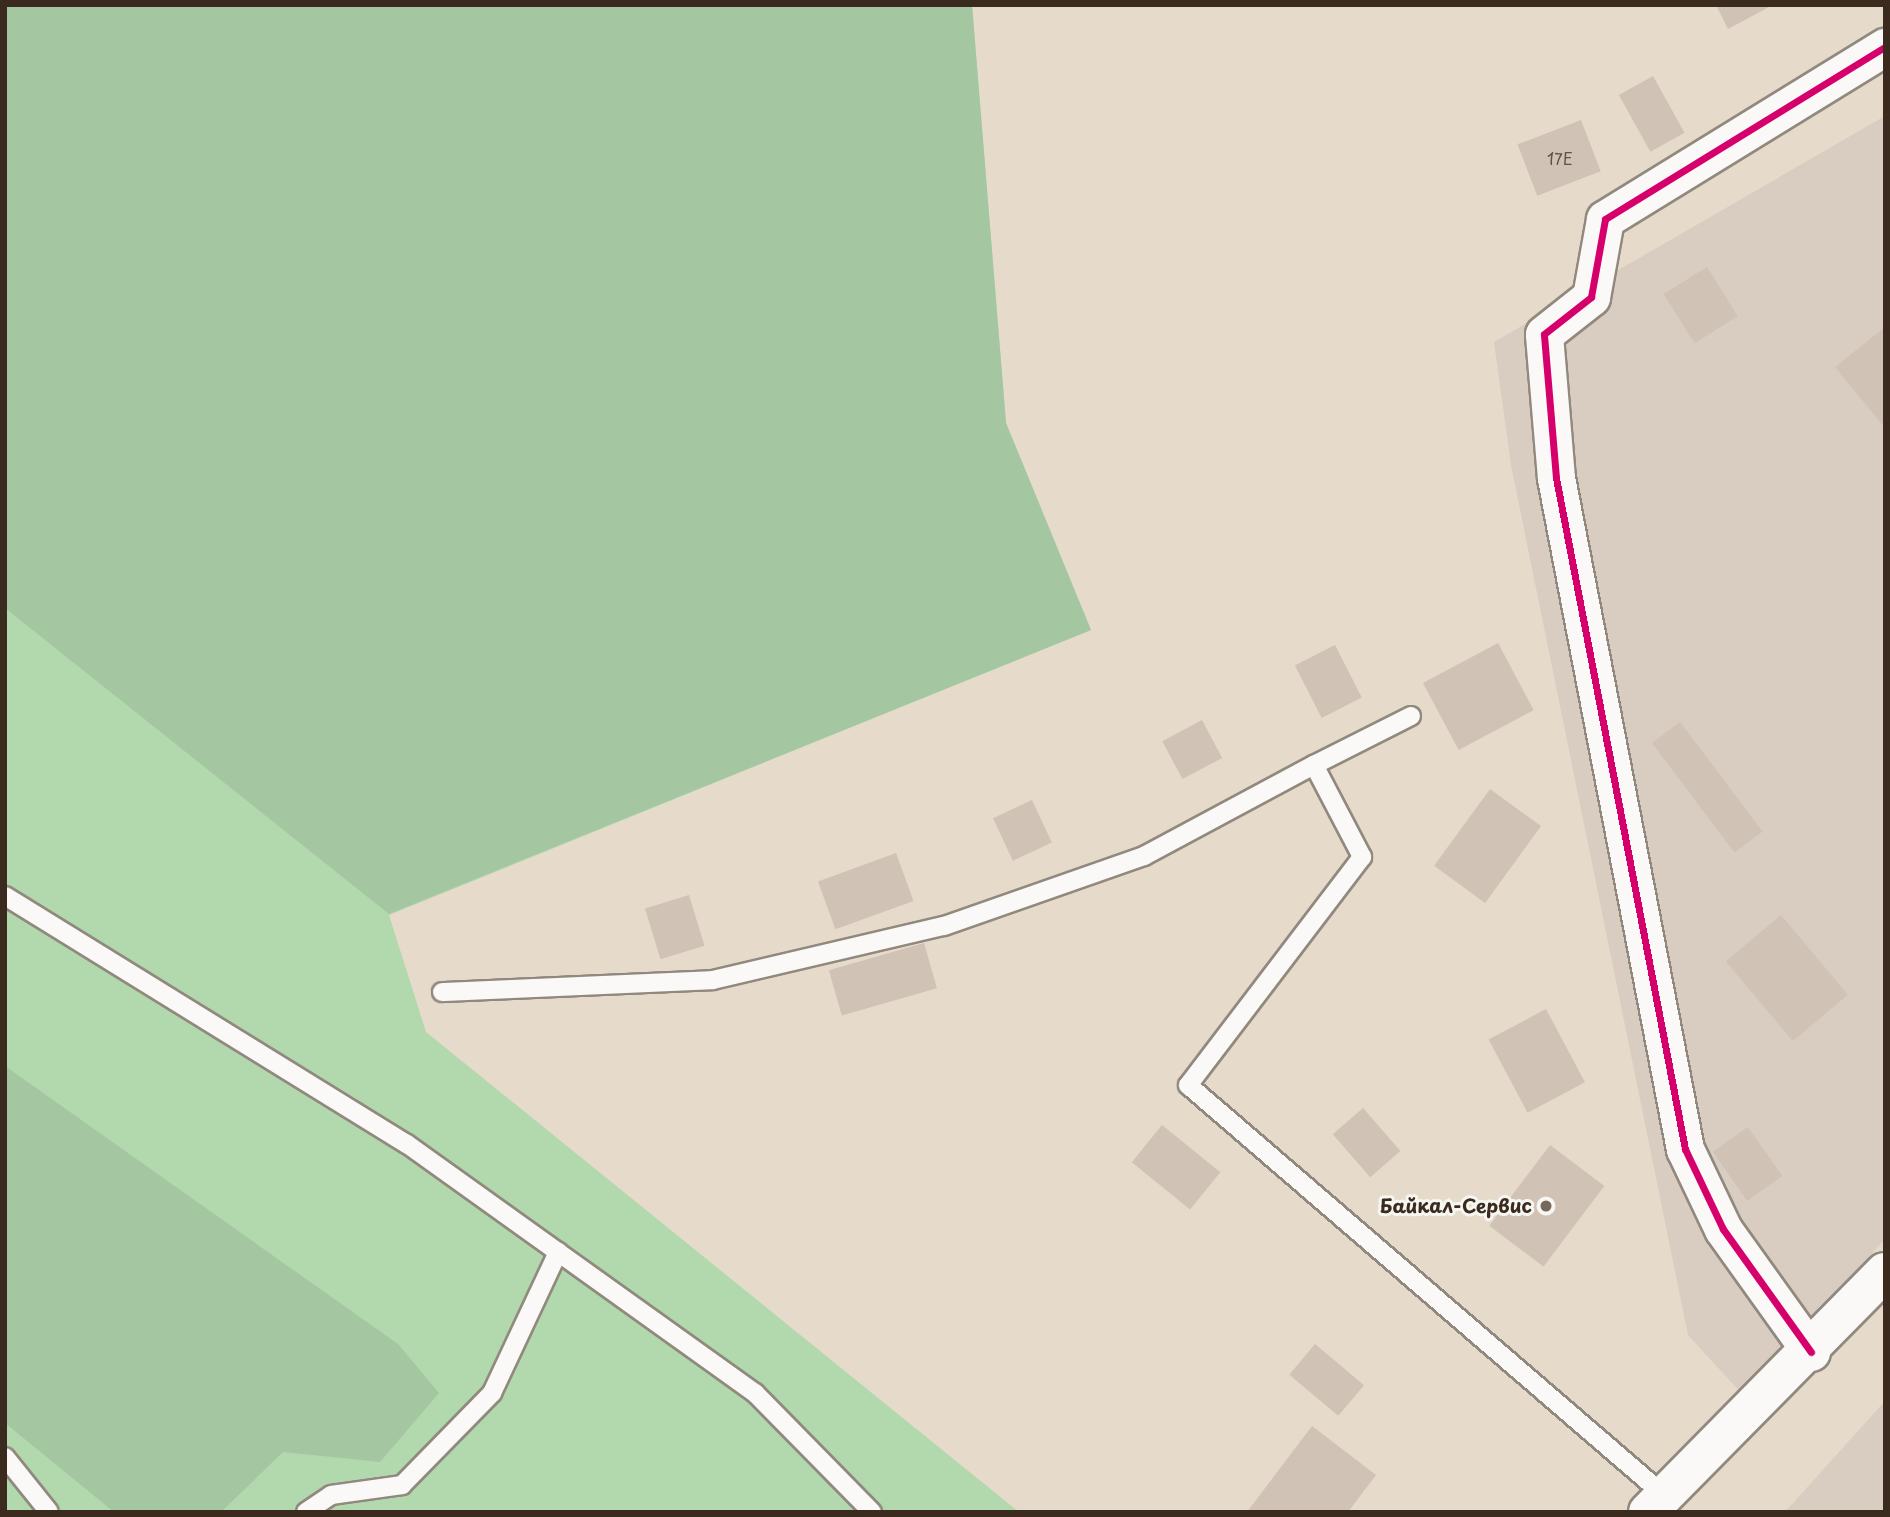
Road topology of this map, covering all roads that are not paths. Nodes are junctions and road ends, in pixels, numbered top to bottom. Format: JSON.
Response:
{"nodes":[{"id":1,"x":1885,"y":47,"type":"edge"},
{"id":2,"x":1411,"y":716,"type":"dead end"},
{"id":3,"x":1314,"y":765,"type":"junction"},
{"id":4,"x":5,"y":896,"type":"edge"},
{"id":5,"x":442,"y":992,"type":"dead end"},
{"id":6,"x":558,"y":1252,"type":"junction"},
{"id":7,"x":1885,"y":1272,"type":"edge"},
{"id":8,"x":1811,"y":1352,"type":"junction"},
{"id":9,"x":5,"y":1457,"type":"edge"},
{"id":10,"x":1656,"y":1503,"type":"edge"},
{"id":11,"x":49,"y":1512,"type":"edge"},
{"id":12,"x":306,"y":1512,"type":"edge"},
{"id":13,"x":872,"y":1512,"type":"edge"}],
"edges":[{"from":1,"to":8,"type":"street"},
{"from":2,"to":3,"type":"lane"},
{"from":3,"to":5,"type":"lane"},
{"from":3,"to":10,"type":"lane"},
{"from":4,"to":6,"type":"lane"},
{"from":6,"to":12,"type":"lane"},
{"from":6,"to":13,"type":"lane"},
{"from":7,"to":8,"type":"street"},
{"from":8,"to":10,"type":"street"},
{"from":9,"to":11,"type":"lane"}]}
